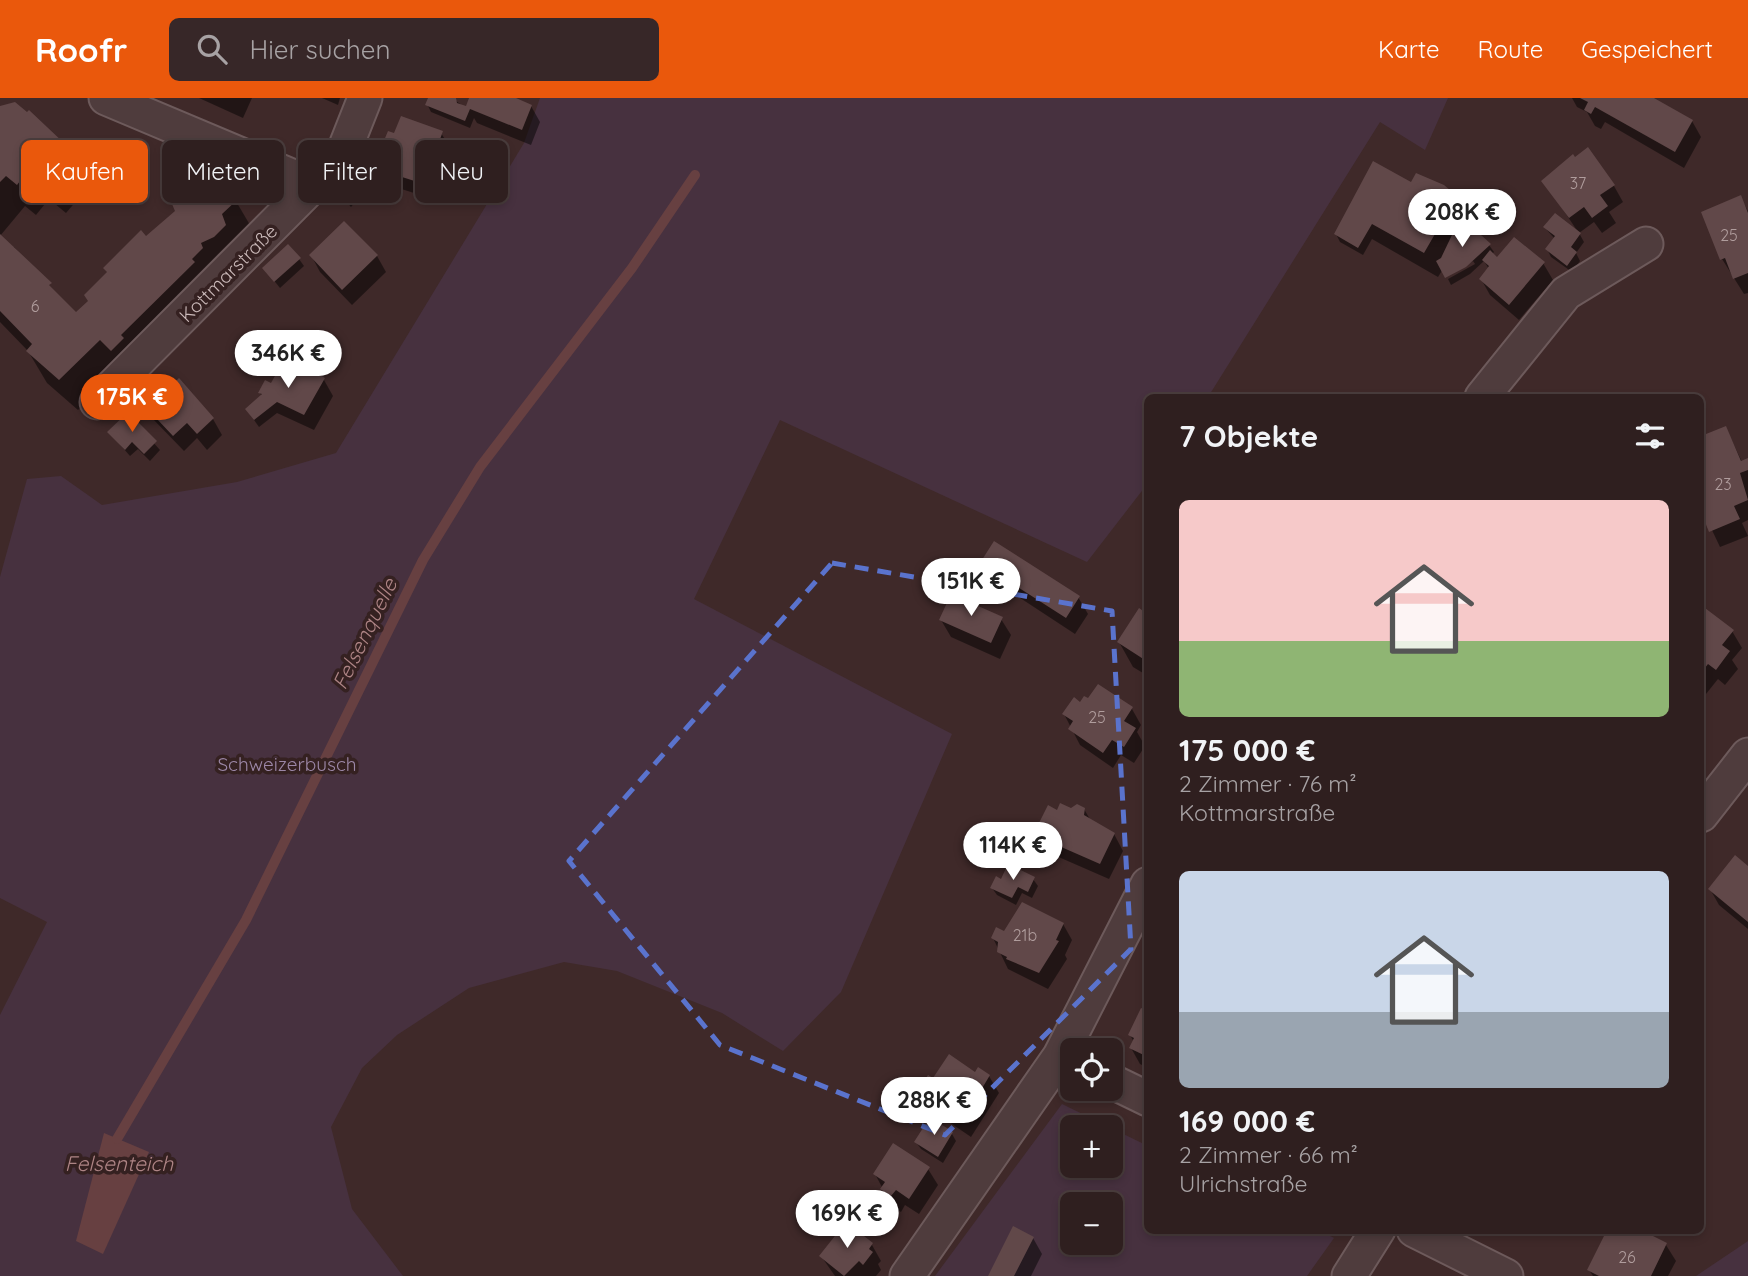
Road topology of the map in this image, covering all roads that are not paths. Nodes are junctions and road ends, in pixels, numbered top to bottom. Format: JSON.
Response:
{"nodes":[{"id":1,"x":106,"y":98,"type":"edge"},
{"id":2,"x":365,"y":98,"type":"edge"},
{"id":3,"x":348,"y":140,"type":"edge"},
{"id":4,"x":298,"y":179,"type":"edge"},
{"id":5,"x":298,"y":203,"type":"edge"},
{"id":6,"x":1646,"y":244,"type":"dead end"},
{"id":7,"x":1484,"y":394,"type":"edge"},
{"id":8,"x":97,"y":402,"type":"dead end"},
{"id":9,"x":1748,"y":755,"type":"edge"},
{"id":10,"x":1704,"y":811,"type":"edge"},
{"id":11,"x":1144,"y":893,"type":"edge"},
{"id":12,"x":1076,"y":1038,"type":"edge"},
{"id":13,"x":1060,"y":1067,"type":"edge"},
{"id":14,"x":1123,"y":1088,"type":"edge"},
{"id":15,"x":1144,"y":1098,"type":"edge"},
{"id":16,"x":1375,"y":1234,"type":"edge"},
{"id":17,"x":1422,"y":1234,"type":"edge"},
{"id":18,"x":907,"y":1276,"type":"edge"},
{"id":19,"x":1349,"y":1276,"type":"edge"},
{"id":20,"x":1506,"y":1276,"type":"edge"}],
"edges":[{"from":1,"to":4,"type":"street"},
{"from":2,"to":3,"type":"street","name":"Kottmarstraße"},
{"from":5,"to":8,"type":"street","name":"Kottmarstraße"},
{"from":6,"to":7,"type":"street"},
{"from":9,"to":10,"type":"street"},
{"from":11,"to":12,"type":"street"},
{"from":13,"to":18,"type":"street"},
{"from":14,"to":15,"type":"street"},
{"from":16,"to":19,"type":"street"},
{"from":17,"to":20,"type":"street"}]}
